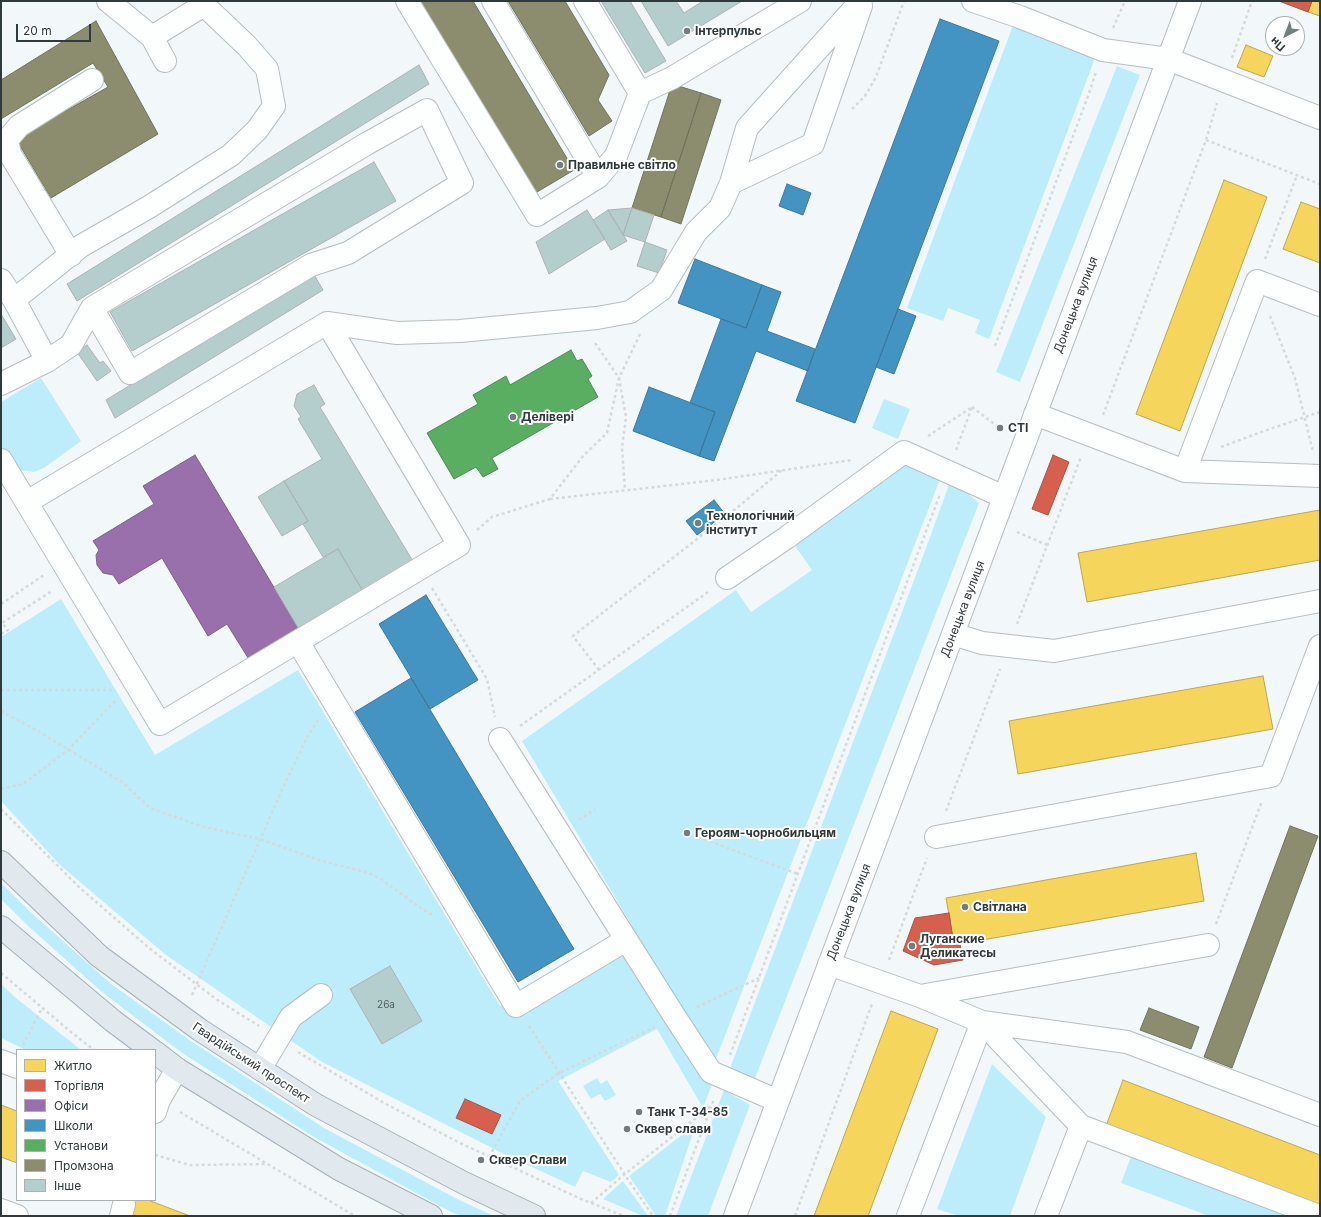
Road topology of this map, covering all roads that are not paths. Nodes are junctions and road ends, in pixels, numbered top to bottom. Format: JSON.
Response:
{"nodes":[{"id":1,"x":108,"y":1,"type":"edge"},
{"id":2,"x":408,"y":1,"type":"edge"},
{"id":3,"x":493,"y":1,"type":"edge"},
{"id":4,"x":585,"y":1,"type":"edge"},
{"id":5,"x":800,"y":1,"type":"edge"},
{"id":6,"x":862,"y":1,"type":"edge"},
{"id":7,"x":973,"y":1,"type":"edge"},
{"id":8,"x":1190,"y":1,"type":"edge"},
{"id":9,"x":203,"y":3,"type":"edge"},
{"id":10,"x":996,"y":5,"type":"edge"},
{"id":11,"x":152,"y":37,"type":"junction"},
{"id":12,"x":1168,"y":59,"type":"junction"},
{"id":13,"x":165,"y":61,"type":"dead end"},
{"id":14,"x":92,"y":80,"type":"dead end"},
{"id":15,"x":640,"y":94,"type":"junction"},
{"id":16,"x":1320,"y":118,"type":"edge"},
{"id":17,"x":598,"y":177,"type":"junction"},
{"id":18,"x":731,"y":183,"type":"junction"},
{"id":19,"x":70,"y":255,"type":"junction"},
{"id":20,"x":1,"y":280,"type":"edge"},
{"id":21,"x":14,"y":300,"type":"junction"},
{"id":22,"x":1320,"y":305,"type":"edge"},
{"id":23,"x":92,"y":308,"type":"junction"},
{"id":24,"x":326,"y":323,"type":"junction"},
{"id":25,"x":47,"y":361,"type":"junction"},
{"id":26,"x":1,"y":384,"type":"edge"},
{"id":27,"x":1035,"y":414,"type":"junction"},
{"id":28,"x":1,"y":460,"type":"edge"},
{"id":29,"x":1185,"y":471,"type":"junction"},
{"id":30,"x":1319,"y":476,"type":"edge"},
{"id":31,"x":1004,"y":497,"type":"junction"},
{"id":32,"x":27,"y":502,"type":"junction"},
{"id":33,"x":727,"y":578,"type":"road end"},
{"id":34,"x":1320,"y":601,"type":"edge"},
{"id":35,"x":953,"y":634,"type":"junction"},
{"id":36,"x":298,"y":642,"type":"junction"},
{"id":37,"x":1320,"y":646,"type":"edge"},
{"id":38,"x":500,"y":739,"type":"road end"},
{"id":39,"x":936,"y":837,"type":"road end"},
{"id":40,"x":1,"y":862,"type":"edge"},
{"id":41,"x":1,"y":927,"type":"edge"},
{"id":42,"x":626,"y":940,"type":"junction"},
{"id":43,"x":1208,"y":945,"type":"road end"},
{"id":44,"x":829,"y":964,"type":"junction"},
{"id":45,"x":321,"y":995,"type":"dead end"},
{"id":46,"x":920,"y":996,"type":"junction"},
{"id":47,"x":982,"y":1022,"type":"junction"},
{"id":48,"x":151,"y":1049,"type":"edge"},
{"id":49,"x":156,"y":1053,"type":"edge"},
{"id":50,"x":1,"y":1061,"type":"edge"},
{"id":51,"x":16,"y":1067,"type":"edge"},
{"id":52,"x":178,"y":1069,"type":"junction"},
{"id":53,"x":260,"y":1069,"type":"junction"},
{"id":54,"x":778,"y":1101,"type":"junction"},
{"id":55,"x":157,"y":1106,"type":"edge"},
{"id":56,"x":1320,"y":1115,"type":"edge"},
{"id":57,"x":1081,"y":1126,"type":"junction"},
{"id":58,"x":1,"y":1210,"type":"edge"},
{"id":59,"x":17,"y":1216,"type":"edge"},
{"id":60,"x":432,"y":1216,"type":"edge"},
{"id":61,"x":534,"y":1216,"type":"edge"},
{"id":62,"x":735,"y":1216,"type":"edge"},
{"id":63,"x":908,"y":1216,"type":"edge"},
{"id":64,"x":1046,"y":1216,"type":"edge"},
{"id":65,"x":1319,"y":1216,"type":"edge"}],
"edges":[{"from":1,"to":11,"type":"street"},
{"from":2,"to":17,"type":"street"},
{"from":3,"to":17,"type":"street"},
{"from":4,"to":15,"type":"street"},
{"from":5,"to":15,"type":"street"},
{"from":6,"to":18,"type":"street"},
{"from":6,"to":18,"type":"street"},
{"from":7,"to":10,"type":"street"},
{"from":8,"to":12,"type":"street","name":"Донецька вулиця"},
{"from":9,"to":11,"type":"street"},
{"from":9,"to":19,"type":"street"},
{"from":10,"to":12,"type":"street"},
{"from":11,"to":13,"type":"street"},
{"from":12,"to":16,"type":"street"},
{"from":12,"to":27,"type":"street","name":"Донецька вулиця"},
{"from":14,"to":19,"type":"street"},
{"from":15,"to":17,"type":"street"},
{"from":18,"to":24,"type":"street"},
{"from":19,"to":21,"type":"street"},
{"from":20,"to":21,"type":"street"},
{"from":21,"to":25,"type":"street"},
{"from":22,"to":29,"type":"street"},
{"from":23,"to":23,"type":"street"},
{"from":23,"to":25,"type":"street"},
{"from":24,"to":32,"type":"street"},
{"from":24,"to":36,"type":"street"},
{"from":25,"to":26,"type":"street"},
{"from":27,"to":29,"type":"street"},
{"from":27,"to":31,"type":"street","name":"Донецька вулиця"},
{"from":28,"to":32,"type":"street"},
{"from":29,"to":30,"type":"street"},
{"from":31,"to":33,"type":"street"},
{"from":31,"to":35,"type":"street","name":"Донецька вулиця"},
{"from":32,"to":36,"type":"street"},
{"from":34,"to":35,"type":"street"},
{"from":35,"to":44,"type":"street","name":"Донецька вулиця"},
{"from":36,"to":42,"type":"street"},
{"from":37,"to":39,"type":"street"},
{"from":38,"to":42,"type":"street"},
{"from":40,"to":53,"type":"main road","name":"Гвардійський проспект"},
{"from":41,"to":48,"type":"main road"},
{"from":42,"to":54,"type":"street"},
{"from":43,"to":46,"type":"street"},
{"from":44,"to":46,"type":"street"},
{"from":44,"to":54,"type":"street","name":"Донецька вулиця"},
{"from":45,"to":53,"type":"street"},
{"from":46,"to":47,"type":"street"},
{"from":47,"to":56,"type":"street"},
{"from":47,"to":57,"type":"street"},
{"from":47,"to":63,"type":"street"},
{"from":49,"to":52,"type":"main road"},
{"from":50,"to":51,"type":"street"},
{"from":52,"to":55,"type":"street"},
{"from":52,"to":60,"type":"main road"},
{"from":53,"to":61,"type":"main road","name":"Гвардійський проспект"},
{"from":54,"to":62,"type":"street","name":"Донецька вулиця"},
{"from":57,"to":64,"type":"street"},
{"from":57,"to":65,"type":"street"},
{"from":58,"to":59,"type":"street"}]}
